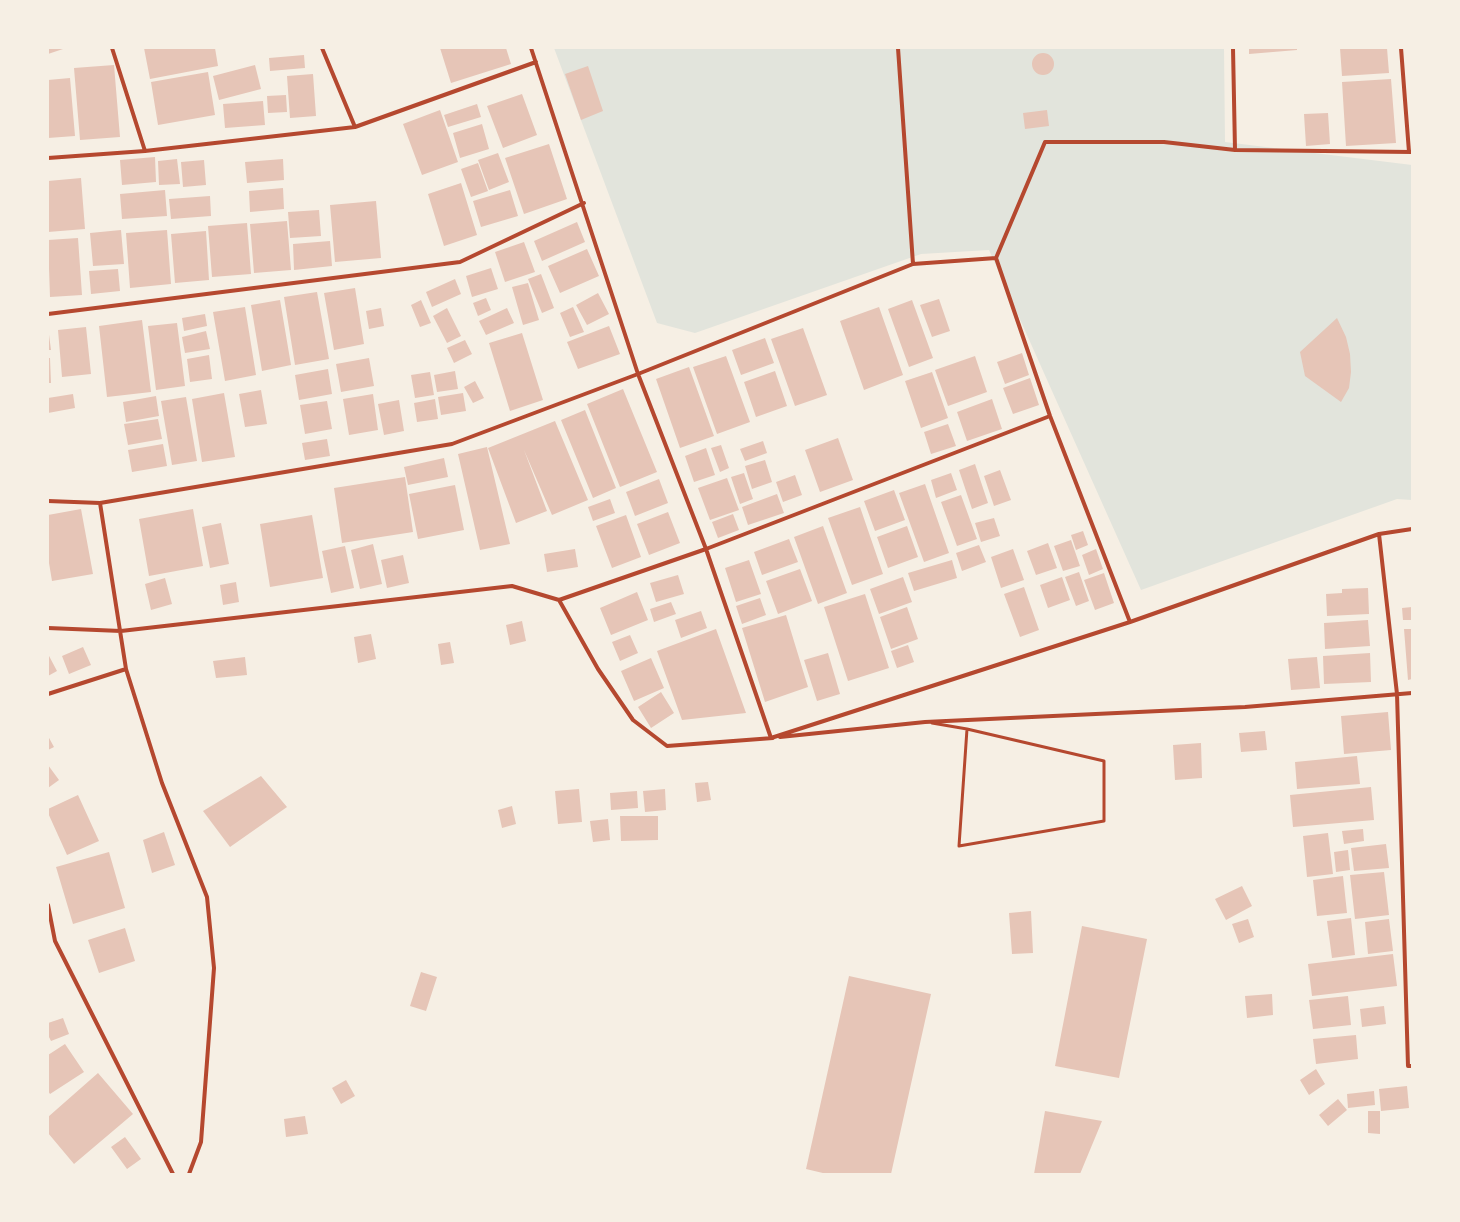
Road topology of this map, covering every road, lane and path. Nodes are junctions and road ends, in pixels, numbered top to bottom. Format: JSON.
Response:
{"nodes":[{"id":1,"x":112,"y":48,"type":"edge"},
{"id":2,"x":322,"y":48,"type":"edge"},
{"id":3,"x":531,"y":48,"type":"edge"},
{"id":4,"x":898,"y":48,"type":"edge"},
{"id":5,"x":1233,"y":48,"type":"edge"},
{"id":6,"x":1401,"y":48,"type":"edge"},
{"id":7,"x":536,"y":62,"type":"junction"},
{"id":8,"x":355,"y":127,"type":"junction"},
{"id":9,"x":1235,"y":150,"type":"junction"},
{"id":10,"x":145,"y":151,"type":"junction"},
{"id":11,"x":1411,"y":152,"type":"edge"},
{"id":12,"x":48,"y":158,"type":"edge"},
{"id":13,"x":584,"y":203,"type":"junction"},
{"id":14,"x":996,"y":258,"type":"junction"},
{"id":15,"x":913,"y":264,"type":"junction"},
{"id":16,"x":48,"y":314,"type":"edge"},
{"id":17,"x":638,"y":374,"type":"junction"},
{"id":18,"x":1050,"y":416,"type":"junction"},
{"id":19,"x":48,"y":501,"type":"edge"},
{"id":20,"x":100,"y":504,"type":"junction"},
{"id":21,"x":1412,"y":530,"type":"edge"},
{"id":22,"x":1379,"y":534,"type":"junction"},
{"id":23,"x":706,"y":550,"type":"junction"},
{"id":24,"x":558,"y":600,"type":"junction"},
{"id":25,"x":1130,"y":622,"type":"junction"},
{"id":26,"x":48,"y":628,"type":"edge"},
{"id":27,"x":121,"y":631,"type":"junction"},
{"id":28,"x":126,"y":669,"type":"junction"},
{"id":29,"x":1412,"y":693,"type":"edge"},
{"id":30,"x":48,"y":694,"type":"edge"},
{"id":31,"x":1397,"y":694,"type":"junction"},
{"id":32,"x":925,"y":722,"type":"junction"},
{"id":33,"x":967,"y":729,"type":"junction"},
{"id":34,"x":771,"y":738,"type":"junction"},
{"id":35,"x":48,"y":905,"type":"edge"},
{"id":36,"x":1412,"y":1066,"type":"edge"},
{"id":37,"x":173,"y":1174,"type":"edge"},
{"id":38,"x":189,"y":1174,"type":"edge"}],
"edges":[{"from":1,"to":10,"type":"street"},
{"from":2,"to":8,"type":"street"},
{"from":3,"to":7,"type":"street"},
{"from":4,"to":15,"type":"street"},
{"from":5,"to":9,"type":"street"},
{"from":6,"to":11,"type":"street"},
{"from":7,"to":8,"type":"street"},
{"from":7,"to":13,"type":"street"},
{"from":8,"to":10,"type":"street"},
{"from":9,"to":11,"type":"street"},
{"from":9,"to":14,"type":"street"},
{"from":10,"to":12,"type":"street"},
{"from":13,"to":16,"type":"street"},
{"from":13,"to":17,"type":"street"},
{"from":14,"to":15,"type":"street"},
{"from":14,"to":18,"type":"street"},
{"from":15,"to":17,"type":"street"},
{"from":17,"to":20,"type":"street"},
{"from":17,"to":23,"type":"street"},
{"from":18,"to":23,"type":"street"},
{"from":18,"to":25,"type":"street"},
{"from":19,"to":20,"type":"street"},
{"from":20,"to":27,"type":"street"},
{"from":21,"to":22,"type":"street"},
{"from":22,"to":25,"type":"street"},
{"from":22,"to":31,"type":"street"},
{"from":23,"to":24,"type":"street"},
{"from":23,"to":34,"type":"street"},
{"from":24,"to":27,"type":"street"},
{"from":24,"to":34,"type":"street"},
{"from":25,"to":34,"type":"street"},
{"from":26,"to":27,"type":"street"},
{"from":27,"to":28,"type":"street"},
{"from":28,"to":30,"type":"street"},
{"from":28,"to":38,"type":"street"},
{"from":29,"to":31,"type":"street"},
{"from":31,"to":32,"type":"street"},
{"from":31,"to":36,"type":"street"},
{"from":32,"to":33,"type":"lane"},
{"from":32,"to":34,"type":"street"},
{"from":33,"to":33,"type":"lane"},
{"from":35,"to":37,"type":"street"}]}
